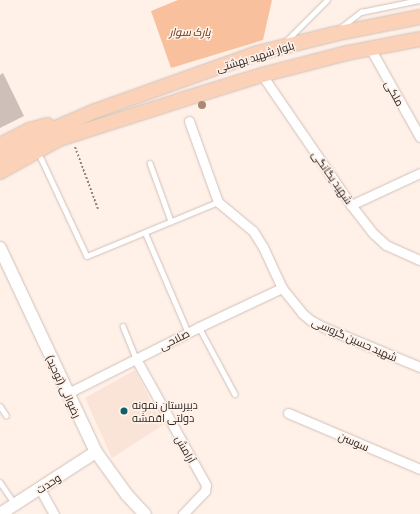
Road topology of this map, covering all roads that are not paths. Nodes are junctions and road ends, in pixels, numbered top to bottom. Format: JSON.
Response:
{"nodes":[{"id":1,"x":327,"y":0,"type":"edge"},
{"id":2,"x":420,"y":0,"type":"edge"},
{"id":3,"x":420,"y":17,"type":"edge"},
{"id":4,"x":334,"y":34,"type":"junction"},
{"id":5,"x":420,"y":40,"type":"edge"},
{"id":6,"x":280,"y":47,"type":"junction"},
{"id":7,"x":370,"y":48,"type":"junction"},
{"id":8,"x":262,"y":75,"type":"junction"},
{"id":9,"x":95,"y":111,"type":"junction"},
{"id":10,"x":189,"y":121,"type":"dead end"},
{"id":11,"x":95,"y":128,"type":"junction"},
{"id":12,"x":420,"y":137,"type":"edge"},
{"id":13,"x":44,"y":140,"type":"junction"},
{"id":14,"x":0,"y":144,"type":"edge"},
{"id":15,"x":41,"y":158,"type":"junction"},
{"id":16,"x":0,"y":159,"type":"edge"},
{"id":17,"x":150,"y":163,"type":"dead end"},
{"id":18,"x":0,"y":172,"type":"edge"},
{"id":19,"x":420,"y":173,"type":"edge"},
{"id":20,"x":0,"y":181,"type":"edge"},
{"id":21,"x":218,"y":202,"type":"junction"},
{"id":22,"x":351,"y":205,"type":"junction"},
{"id":23,"x":171,"y":221,"type":"junction"},
{"id":24,"x":145,"y":232,"type":"junction"},
{"id":25,"x":0,"y":248,"type":"edge"},
{"id":26,"x":420,"y":260,"type":"edge"},
{"id":27,"x":282,"y":288,"type":"junction"},
{"id":28,"x":123,"y":326,"type":"dead end"},
{"id":29,"x":198,"y":327,"type":"junction"},
{"id":30,"x":188,"y":332,"type":"junction"},
{"id":31,"x":136,"y":358,"type":"junction"},
{"id":32,"x":420,"y":367,"type":"edge"},
{"id":33,"x":68,"y":393,"type":"junction"},
{"id":34,"x":235,"y":394,"type":"dead end"},
{"id":35,"x":0,"y":406,"type":"edge"},
{"id":36,"x":288,"y":413,"type":"dead end"},
{"id":37,"x":6,"y":415,"type":"dead end"},
{"id":38,"x":96,"y":452,"type":"junction"},
{"id":39,"x":420,"y":469,"type":"edge"},
{"id":40,"x":0,"y":482,"type":"edge"},
{"id":41,"x":40,"y":489,"type":"junction"},
{"id":42,"x":15,"y":505,"type":"junction"},
{"id":43,"x":0,"y":514,"type":"edge"},
{"id":44,"x":54,"y":514,"type":"edge"},
{"id":45,"x":145,"y":514,"type":"edge"},
{"id":46,"x":183,"y":514,"type":"edge"}],
"edges":[{"from":1,"to":6,"type":"lane"},
{"from":2,"to":4,"type":"lane"},
{"from":3,"to":4,"type":"main road","name":"بلوار شهید بهشتی"},
{"from":4,"to":6,"type":"main road","name":"بلوار شهید بهشتی"},
{"from":5,"to":7,"type":"main road","name":"بلوار شهید بهشتی"},
{"from":6,"to":9,"type":"main road","name":"بلوار شهید بهشتی"},
{"from":7,"to":8,"type":"main road","name":"بلوار شهید بهشتی"},
{"from":7,"to":12,"type":"street","name":"ملکی"},
{"from":8,"to":11,"type":"main road","name":"بلوار شهید بهشتی"},
{"from":8,"to":22,"type":"street","name":"شهید یگانگی"},
{"from":9,"to":13,"type":"main road","name":"بلوار شهید بهشتی"},
{"from":9,"to":14,"type":"main road","name":"بلوار شهید بهشتی"},
{"from":10,"to":21,"type":"street"},
{"from":11,"to":13,"type":"main road","name":"بلوار شهید بهشتی"},
{"from":11,"to":15,"type":"main road","name":"بلوار شهید بهشتی"},
{"from":13,"to":16,"type":"main road"},
{"from":13,"to":18,"type":"main road"},
{"from":15,"to":20,"type":"main road","name":"بلوار شهید بهشتی"},
{"from":15,"to":24,"type":"lane"},
{"from":17,"to":23,"type":"lane"},
{"from":19,"to":22,"type":"street"},
{"from":21,"to":23,"type":"lane"},
{"from":21,"to":27,"type":"street","name":"شهید حسین گروسی"},
{"from":22,"to":26,"type":"street","name":"شهید یگانگی"},
{"from":23,"to":24,"type":"lane"},
{"from":24,"to":30,"type":"lane"},
{"from":25,"to":33,"type":"street","name":"رضوانی (توحید)"},
{"from":27,"to":29,"type":"street","name":"صلاحی"},
{"from":27,"to":32,"type":"street","name":"شهید حسین گروسی"},
{"from":28,"to":31,"type":"lane"},
{"from":29,"to":30,"type":"street","name":"صلاحی"},
{"from":29,"to":34,"type":"lane"},
{"from":30,"to":31,"type":"street","name":"صلاحی"},
{"from":31,"to":33,"type":"street","name":"صلاحی"},
{"from":31,"to":46,"type":"street","name":"آرامش"},
{"from":33,"to":38,"type":"street","name":"رضوانی (توحید)"},
{"from":35,"to":37,"type":"lane"},
{"from":36,"to":39,"type":"street","name":"سوسن"},
{"from":38,"to":41,"type":"street","name":"وحدت"},
{"from":38,"to":45,"type":"street","name":"رضوانی (توحید)"},
{"from":40,"to":42,"type":"lane"},
{"from":41,"to":42,"type":"street","name":"وحدت"},
{"from":41,"to":44,"type":"street"},
{"from":42,"to":43,"type":"street","name":"وحدت"}]}
